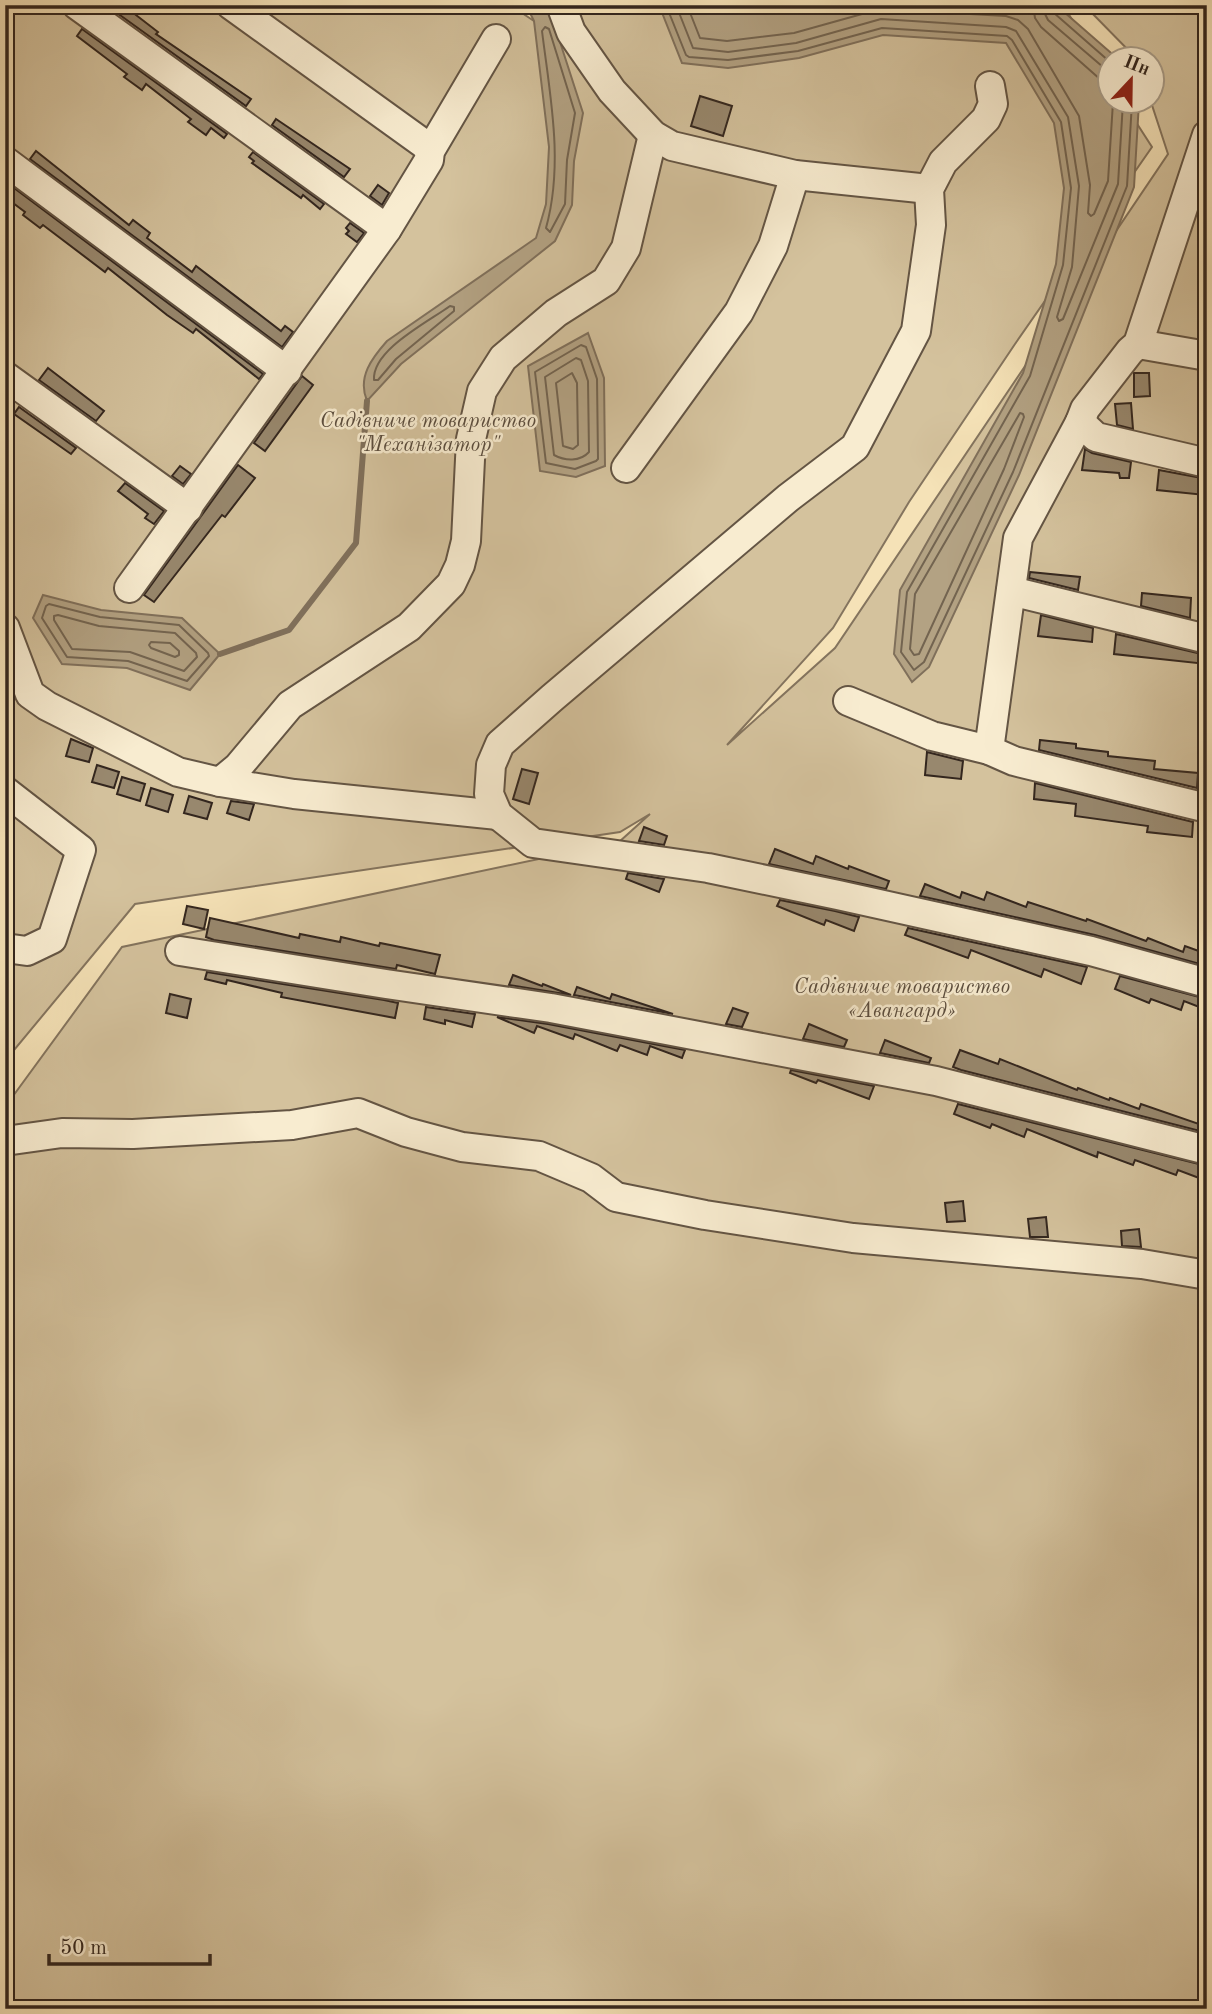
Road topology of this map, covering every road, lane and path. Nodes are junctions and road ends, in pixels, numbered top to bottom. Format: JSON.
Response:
{"nodes":[{"id":1,"x":77,"y":5,"type":"edge"},
{"id":2,"x":231,"y":5,"type":"edge"},
{"id":3,"x":561,"y":5,"type":"edge"},
{"id":4,"x":496,"y":39,"type":"dead end"},
{"id":5,"x":990,"y":86,"type":"dead end"},
{"id":6,"x":653,"y":135,"type":"junction"},
{"id":7,"x":1207,"y":135,"type":"edge"},
{"id":8,"x":429,"y":151,"type":"junction"},
{"id":9,"x":5,"y":162,"type":"edge"},
{"id":10,"x":795,"y":175,"type":"junction"},
{"id":11,"x":929,"y":189,"type":"junction"},
{"id":12,"x":387,"y":229,"type":"junction"},
{"id":13,"x":1138,"y":344,"type":"junction"},
{"id":14,"x":1207,"y":356,"type":"edge"},
{"id":15,"x":286,"y":371,"type":"junction"},
{"id":16,"x":5,"y":376,"type":"edge"},
{"id":17,"x":1080,"y":422,"type":"junction"},
{"id":18,"x":1207,"y":463,"type":"edge"},
{"id":19,"x":626,"y":468,"type":"dead end"},
{"id":20,"x":188,"y":508,"type":"junction"},
{"id":21,"x":129,"y":588,"type":"dead end"},
{"id":22,"x":1011,"y":591,"type":"junction"},
{"id":23,"x":5,"y":628,"type":"edge"},
{"id":24,"x":1207,"y":639,"type":"edge"},
{"id":25,"x":848,"y":701,"type":"dead end"},
{"id":26,"x":989,"y":750,"type":"junction"},
{"id":27,"x":220,"y":782,"type":"junction"},
{"id":28,"x":5,"y":790,"type":"edge"},
{"id":29,"x":1207,"y":808,"type":"edge"},
{"id":30,"x":498,"y":815,"type":"junction"},
{"id":31,"x":5,"y":948,"type":"edge"},
{"id":32,"x":180,"y":951,"type":"dead end"},
{"id":33,"x":1207,"y":983,"type":"edge"},
{"id":34,"x":5,"y":1141,"type":"edge"},
{"id":35,"x":1207,"y":1150,"type":"edge"},
{"id":36,"x":1207,"y":1275,"type":"edge"}],
"edges":[{"from":1,"to":12,"type":"street"},
{"from":2,"to":8,"type":"street"},
{"from":3,"to":6,"type":"street"},
{"from":4,"to":8,"type":"street"},
{"from":5,"to":11,"type":"street"},
{"from":6,"to":10,"type":"street"},
{"from":6,"to":27,"type":"street"},
{"from":7,"to":13,"type":"street"},
{"from":8,"to":12,"type":"street"},
{"from":9,"to":15,"type":"street"},
{"from":10,"to":11,"type":"street"},
{"from":10,"to":19,"type":"street"},
{"from":11,"to":30,"type":"street"},
{"from":12,"to":15,"type":"street"},
{"from":13,"to":14,"type":"street"},
{"from":13,"to":17,"type":"street"},
{"from":15,"to":20,"type":"street"},
{"from":16,"to":20,"type":"street"},
{"from":17,"to":18,"type":"street"},
{"from":17,"to":22,"type":"street"},
{"from":20,"to":21,"type":"street"},
{"from":22,"to":24,"type":"street"},
{"from":22,"to":26,"type":"street"},
{"from":23,"to":27,"type":"street"},
{"from":25,"to":26,"type":"street"},
{"from":26,"to":29,"type":"street"},
{"from":27,"to":30,"type":"street"},
{"from":28,"to":31,"type":"street"},
{"from":30,"to":33,"type":"street"},
{"from":32,"to":35,"type":"street"},
{"from":34,"to":36,"type":"street"}]}
